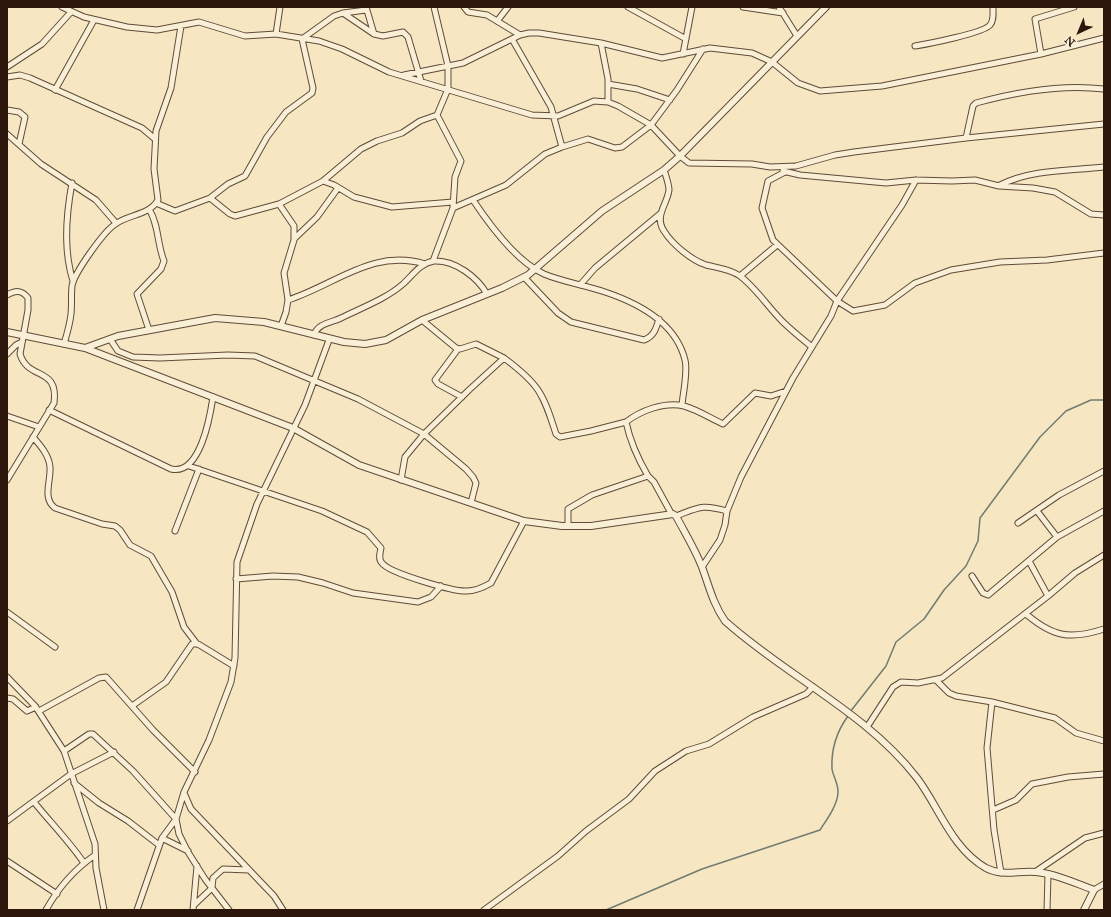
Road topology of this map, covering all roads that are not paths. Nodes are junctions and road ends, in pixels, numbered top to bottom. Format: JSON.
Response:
{"nodes":[{"id":1,"x":62,"y":7,"type":"edge"},
{"id":2,"x":280,"y":7,"type":"edge"},
{"id":3,"x":434,"y":7,"type":"edge"},
{"id":4,"x":464,"y":7,"type":"edge"},
{"id":5,"x":508,"y":7,"type":"edge"},
{"id":6,"x":628,"y":7,"type":"edge"},
{"id":7,"x":692,"y":7,"type":"edge"},
{"id":8,"x":743,"y":7,"type":"edge"},
{"id":9,"x":779,"y":7,"type":"edge"},
{"id":10,"x":826,"y":7,"type":"edge"},
{"id":11,"x":993,"y":7,"type":"edge"},
{"id":12,"x":1074,"y":7,"type":"edge"},
{"id":13,"x":366,"y":9,"type":"edge"},
{"id":14,"x":71,"y":12,"type":"junction"},
{"id":15,"x":343,"y":13,"type":"junction"},
{"id":16,"x":783,"y":13,"type":"junction"},
{"id":17,"x":94,"y":20,"type":"junction"},
{"id":18,"x":498,"y":20,"type":"junction"},
{"id":19,"x":181,"y":26,"type":"junction"},
{"id":20,"x":276,"y":34,"type":"junction"},
{"id":21,"x":374,"y":34,"type":"junction"},
{"id":22,"x":520,"y":36,"type":"junction"},
{"id":23,"x":797,"y":36,"type":"junction"},
{"id":24,"x":1104,"y":38,"type":"edge"},
{"id":25,"x":302,"y":39,"type":"junction"},
{"id":26,"x":512,"y":39,"type":"junction"},
{"id":27,"x":686,"y":39,"type":"junction"},
{"id":28,"x":601,"y":43,"type":"junction"},
{"id":29,"x":915,"y":46,"type":"dead end"},
{"id":30,"x":703,"y":49,"type":"junction"},
{"id":31,"x":683,"y":54,"type":"junction"},
{"id":32,"x":1042,"y":54,"type":"junction"},
{"id":33,"x":772,"y":62,"type":"junction"},
{"id":34,"x":448,"y":66,"type":"junction"},
{"id":35,"x":7,"y":67,"type":"edge"},
{"id":36,"x":418,"y":72,"type":"junction"},
{"id":37,"x":403,"y":75,"type":"junction"},
{"id":38,"x":7,"y":77,"type":"edge"},
{"id":39,"x":421,"y":81,"type":"junction"},
{"id":40,"x":608,"y":84,"type":"junction"},
{"id":41,"x":448,"y":89,"type":"junction"},
{"id":42,"x":1104,"y":89,"type":"edge"},
{"id":43,"x":56,"y":90,"type":"junction"},
{"id":44,"x":670,"y":100,"type":"junction"},
{"id":45,"x":608,"y":102,"type":"junction"},
{"id":46,"x":7,"y":110,"type":"edge"},
{"id":47,"x":437,"y":115,"type":"junction"},
{"id":48,"x":554,"y":116,"type":"junction"},
{"id":49,"x":1104,"y":124,"type":"edge"},
{"id":50,"x":651,"y":125,"type":"junction"},
{"id":51,"x":7,"y":134,"type":"edge"},
{"id":52,"x":966,"y":138,"type":"junction"},
{"id":53,"x":155,"y":139,"type":"junction"},
{"id":54,"x":18,"y":144,"type":"junction"},
{"id":55,"x":562,"y":147,"type":"junction"},
{"id":56,"x":680,"y":156,"type":"junction"},
{"id":57,"x":778,"y":167,"type":"junction"},
{"id":58,"x":1104,"y":167,"type":"edge"},
{"id":59,"x":664,"y":170,"type":"junction"},
{"id":60,"x":785,"y":172,"type":"junction"},
{"id":61,"x":916,"y":180,"type":"junction"},
{"id":62,"x":323,"y":181,"type":"junction"},
{"id":63,"x":72,"y":184,"type":"junction"},
{"id":64,"x":1000,"y":186,"type":"junction"},
{"id":65,"x":338,"y":188,"type":"junction"},
{"id":66,"x":210,"y":198,"type":"junction"},
{"id":67,"x":473,"y":200,"type":"junction"},
{"id":68,"x":156,"y":203,"type":"junction"},
{"id":69,"x":279,"y":204,"type":"junction"},
{"id":70,"x":453,"y":205,"type":"junction"},
{"id":71,"x":149,"y":209,"type":"junction"},
{"id":72,"x":660,"y":214,"type":"junction"},
{"id":73,"x":1104,"y":215,"type":"edge"},
{"id":74,"x":116,"y":223,"type":"junction"},
{"id":75,"x":294,"y":240,"type":"junction"},
{"id":76,"x":777,"y":245,"type":"junction"},
{"id":77,"x":1104,"y":253,"type":"edge"},
{"id":78,"x":433,"y":261,"type":"junction"},
{"id":79,"x":425,"y":264,"type":"junction"},
{"id":80,"x":535,"y":269,"type":"junction"},
{"id":81,"x":740,"y":276,"type":"junction"},
{"id":82,"x":524,"y":277,"type":"junction"},
{"id":83,"x":73,"y":281,"type":"junction"},
{"id":84,"x":580,"y":285,"type":"junction"},
{"id":85,"x":487,"y":294,"type":"junction"},
{"id":86,"x":7,"y":295,"type":"edge"},
{"id":87,"x":288,"y":300,"type":"junction"},
{"id":88,"x":837,"y":301,"type":"junction"},
{"id":89,"x":659,"y":319,"type":"junction"},
{"id":90,"x":422,"y":320,"type":"junction"},
{"id":91,"x":281,"y":326,"type":"junction"},
{"id":92,"x":149,"y":330,"type":"junction"},
{"id":93,"x":7,"y":332,"type":"edge"},
{"id":94,"x":314,"y":335,"type":"junction"},
{"id":95,"x":110,"y":339,"type":"junction"},
{"id":96,"x":22,"y":340,"type":"junction"},
{"id":97,"x":329,"y":340,"type":"junction"},
{"id":98,"x":64,"y":344,"type":"junction"},
{"id":99,"x":812,"y":347,"type":"junction"},
{"id":100,"x":86,"y":348,"type":"junction"},
{"id":101,"x":458,"y":349,"type":"junction"},
{"id":102,"x":7,"y":354,"type":"edge"},
{"id":103,"x":504,"y":358,"type":"junction"},
{"id":104,"x":314,"y":380,"type":"junction"},
{"id":105,"x":786,"y":391,"type":"junction"},
{"id":106,"x":213,"y":397,"type":"junction"},
{"id":107,"x":462,"y":397,"type":"junction"},
{"id":108,"x":682,"y":406,"type":"junction"},
{"id":109,"x":49,"y":410,"type":"junction"},
{"id":110,"x":7,"y":416,"type":"edge"},
{"id":111,"x":626,"y":422,"type":"junction"},
{"id":112,"x":39,"y":427,"type":"junction"},
{"id":113,"x":293,"y":428,"type":"junction"},
{"id":114,"x":424,"y":434,"type":"junction"},
{"id":115,"x":33,"y":437,"type":"junction"},
{"id":116,"x":189,"y":466,"type":"junction"},
{"id":117,"x":198,"y":469,"type":"junction"},
{"id":118,"x":1104,"y":471,"type":"edge"},
{"id":119,"x":648,"y":476,"type":"junction"},
{"id":120,"x":7,"y":480,"type":"edge"},
{"id":121,"x":401,"y":480,"type":"junction"},
{"id":122,"x":263,"y":491,"type":"junction"},
{"id":123,"x":471,"y":503,"type":"junction"},
{"id":124,"x":726,"y":511,"type":"junction"},
{"id":125,"x":1037,"y":511,"type":"junction"},
{"id":126,"x":1104,"y":511,"type":"edge"},
{"id":127,"x":674,"y":515,"type":"junction"},
{"id":128,"x":524,"y":521,"type":"junction"},
{"id":129,"x":1018,"y":523,"type":"dead end"},
{"id":130,"x":568,"y":526,"type":"junction"},
{"id":131,"x":175,"y":531,"type":"dead end"},
{"id":132,"x":1056,"y":537,"type":"junction"},
{"id":133,"x":1104,"y":555,"type":"edge"},
{"id":134,"x":1029,"y":561,"type":"junction"},
{"id":135,"x":702,"y":567,"type":"junction"},
{"id":136,"x":972,"y":576,"type":"dead end"},
{"id":137,"x":236,"y":579,"type":"junction"},
{"id":138,"x":441,"y":586,"type":"junction"},
{"id":139,"x":1048,"y":596,"type":"junction"},
{"id":140,"x":7,"y":612,"type":"edge"},
{"id":141,"x":1026,"y":614,"type":"junction"},
{"id":142,"x":1104,"y":629,"type":"edge"},
{"id":143,"x":197,"y":644,"type":"junction"},
{"id":144,"x":54,"y":647,"type":"dead end"},
{"id":145,"x":234,"y":666,"type":"junction"},
{"id":146,"x":7,"y":677,"type":"edge"},
{"id":147,"x":936,"y":680,"type":"junction"},
{"id":148,"x":813,"y":687,"type":"junction"},
{"id":149,"x":7,"y":698,"type":"edge"},
{"id":150,"x":992,"y":702,"type":"junction"},
{"id":151,"x":132,"y":706,"type":"junction"},
{"id":152,"x":38,"y":709,"type":"junction"},
{"id":153,"x":867,"y":727,"type":"junction"},
{"id":154,"x":1104,"y":741,"type":"edge"},
{"id":155,"x":64,"y":751,"type":"junction"},
{"id":156,"x":114,"y":752,"type":"junction"},
{"id":157,"x":195,"y":772,"type":"junction"},
{"id":158,"x":71,"y":774,"type":"junction"},
{"id":159,"x":1104,"y":774,"type":"edge"},
{"id":160,"x":74,"y":783,"type":"junction"},
{"id":161,"x":184,"y":792,"type":"junction"},
{"id":162,"x":34,"y":802,"type":"junction"},
{"id":163,"x":993,"y":810,"type":"junction"},
{"id":164,"x":176,"y":819,"type":"junction"},
{"id":165,"x":7,"y":821,"type":"edge"},
{"id":166,"x":1104,"y":833,"type":"edge"},
{"id":167,"x":162,"y":838,"type":"junction"},
{"id":168,"x":159,"y":845,"type":"junction"},
{"id":169,"x":188,"y":852,"type":"junction"},
{"id":170,"x":95,"y":855,"type":"junction"},
{"id":171,"x":7,"y":861,"type":"edge"},
{"id":172,"x":84,"y":863,"type":"junction"},
{"id":173,"x":197,"y":866,"type":"junction"},
{"id":174,"x":249,"y":870,"type":"junction"},
{"id":175,"x":1034,"y":872,"type":"junction"},
{"id":176,"x":1002,"y":873,"type":"junction"},
{"id":177,"x":1048,"y":874,"type":"junction"},
{"id":178,"x":1104,"y":884,"type":"edge"},
{"id":179,"x":212,"y":888,"type":"junction"},
{"id":180,"x":1094,"y":890,"type":"junction"},
{"id":181,"x":57,"y":894,"type":"junction"},
{"id":182,"x":193,"y":907,"type":"edge"},
{"id":183,"x":46,"y":910,"type":"edge"},
{"id":184,"x":104,"y":910,"type":"edge"},
{"id":185,"x":137,"y":910,"type":"edge"},
{"id":186,"x":229,"y":910,"type":"edge"},
{"id":187,"x":283,"y":910,"type":"edge"},
{"id":188,"x":484,"y":910,"type":"edge"},
{"id":189,"x":1047,"y":910,"type":"edge"},
{"id":190,"x":1084,"y":910,"type":"edge"}],
"edges":[{"from":1,"to":14,"type":"street"},
{"from":2,"to":20,"type":"street"},
{"from":3,"to":34,"type":"street"},
{"from":4,"to":18,"type":"street"},
{"from":5,"to":18,"type":"street"},
{"from":6,"to":27,"type":"street"},
{"from":7,"to":27,"type":"street"},
{"from":8,"to":16,"type":"street"},
{"from":9,"to":16,"type":"street"},
{"from":10,"to":23,"type":"street"},
{"from":11,"to":29,"type":"street"},
{"from":12,"to":32,"type":"street"},
{"from":13,"to":15,"type":"street"},
{"from":13,"to":21,"type":"street"},
{"from":14,"to":17,"type":"street"},
{"from":14,"to":35,"type":"street"},
{"from":15,"to":21,"type":"street"},
{"from":15,"to":25,"type":"street"},
{"from":16,"to":23,"type":"street"},
{"from":17,"to":19,"type":"street"},
{"from":17,"to":43,"type":"street"},
{"from":18,"to":22,"type":"street"},
{"from":19,"to":20,"type":"street"},
{"from":19,"to":53,"type":"street"},
{"from":20,"to":25,"type":"street"},
{"from":21,"to":36,"type":"street"},
{"from":22,"to":26,"type":"street"},
{"from":22,"to":28,"type":"street"},
{"from":23,"to":33,"type":"street"},
{"from":24,"to":32,"type":"street"},
{"from":25,"to":37,"type":"street"},
{"from":25,"to":66,"type":"street"},
{"from":26,"to":34,"type":"street"},
{"from":26,"to":48,"type":"street"},
{"from":27,"to":31,"type":"street"},
{"from":28,"to":31,"type":"street"},
{"from":28,"to":40,"type":"street"},
{"from":30,"to":31,"type":"street"},
{"from":30,"to":33,"type":"street"},
{"from":30,"to":44,"type":"street"},
{"from":32,"to":33,"type":"street"},
{"from":33,"to":56,"type":"street"},
{"from":34,"to":36,"type":"street"},
{"from":34,"to":41,"type":"street"},
{"from":36,"to":37,"type":"street"},
{"from":36,"to":39,"type":"street"},
{"from":37,"to":39,"type":"street"},
{"from":38,"to":43,"type":"street"},
{"from":39,"to":41,"type":"street"},
{"from":40,"to":44,"type":"street"},
{"from":40,"to":45,"type":"street"},
{"from":41,"to":47,"type":"street"},
{"from":41,"to":48,"type":"street"},
{"from":42,"to":52,"type":"street"},
{"from":43,"to":53,"type":"street"},
{"from":44,"to":50,"type":"street"},
{"from":45,"to":48,"type":"street"},
{"from":45,"to":50,"type":"street"},
{"from":46,"to":54,"type":"street"},
{"from":47,"to":62,"type":"street"},
{"from":47,"to":70,"type":"street"},
{"from":48,"to":55,"type":"street"},
{"from":49,"to":52,"type":"street"},
{"from":50,"to":55,"type":"street"},
{"from":50,"to":56,"type":"street"},
{"from":51,"to":54,"type":"street"},
{"from":52,"to":57,"type":"street"},
{"from":53,"to":68,"type":"street"},
{"from":54,"to":63,"type":"street"},
{"from":55,"to":67,"type":"street"},
{"from":56,"to":57,"type":"street"},
{"from":56,"to":59,"type":"street"},
{"from":57,"to":60,"type":"street"},
{"from":58,"to":64,"type":"street"},
{"from":59,"to":72,"type":"street"},
{"from":59,"to":80,"type":"street"},
{"from":60,"to":61,"type":"street"},
{"from":60,"to":76,"type":"street"},
{"from":61,"to":64,"type":"street"},
{"from":61,"to":88,"type":"street"},
{"from":62,"to":65,"type":"street"},
{"from":62,"to":69,"type":"street"},
{"from":63,"to":74,"type":"street"},
{"from":63,"to":83,"type":"street"},
{"from":64,"to":73,"type":"street"},
{"from":65,"to":70,"type":"street"},
{"from":65,"to":75,"type":"street"},
{"from":66,"to":68,"type":"street"},
{"from":66,"to":69,"type":"street"},
{"from":67,"to":70,"type":"street"},
{"from":67,"to":80,"type":"street"},
{"from":68,"to":71,"type":"street"},
{"from":69,"to":75,"type":"street"},
{"from":70,"to":78,"type":"street"},
{"from":71,"to":74,"type":"street"},
{"from":71,"to":92,"type":"street"},
{"from":72,"to":81,"type":"street"},
{"from":72,"to":84,"type":"street"},
{"from":74,"to":83,"type":"street"},
{"from":75,"to":87,"type":"street"},
{"from":76,"to":81,"type":"street"},
{"from":76,"to":88,"type":"street"},
{"from":77,"to":88,"type":"street"},
{"from":78,"to":79,"type":"street"},
{"from":78,"to":85,"type":"street"},
{"from":79,"to":87,"type":"street"},
{"from":79,"to":94,"type":"street"},
{"from":80,"to":82,"type":"street"},
{"from":80,"to":84,"type":"street"},
{"from":81,"to":99,"type":"street"},
{"from":82,"to":85,"type":"street"},
{"from":82,"to":89,"type":"street"},
{"from":83,"to":98,"type":"street"},
{"from":84,"to":89,"type":"street"},
{"from":85,"to":90,"type":"street"},
{"from":86,"to":96,"type":"street"},
{"from":87,"to":91,"type":"street"},
{"from":88,"to":99,"type":"street"},
{"from":89,"to":108,"type":"street"},
{"from":90,"to":97,"type":"street"},
{"from":90,"to":101,"type":"street"},
{"from":91,"to":92,"type":"street"},
{"from":91,"to":94,"type":"street"},
{"from":92,"to":95,"type":"street"},
{"from":93,"to":96,"type":"street"},
{"from":94,"to":97,"type":"street"},
{"from":95,"to":100,"type":"street"},
{"from":95,"to":104,"type":"street"},
{"from":96,"to":98,"type":"street"},
{"from":96,"to":102,"type":"street"},
{"from":96,"to":109,"type":"street"},
{"from":97,"to":104,"type":"street"},
{"from":98,"to":100,"type":"street"},
{"from":99,"to":105,"type":"street"},
{"from":100,"to":106,"type":"street"},
{"from":101,"to":103,"type":"street"},
{"from":101,"to":107,"type":"street"},
{"from":103,"to":107,"type":"street"},
{"from":103,"to":111,"type":"street"},
{"from":104,"to":113,"type":"street"},
{"from":104,"to":114,"type":"street"},
{"from":105,"to":108,"type":"street"},
{"from":105,"to":124,"type":"street"},
{"from":106,"to":113,"type":"street"},
{"from":106,"to":116,"type":"street"},
{"from":107,"to":114,"type":"street"},
{"from":108,"to":111,"type":"street"},
{"from":109,"to":112,"type":"street"},
{"from":109,"to":116,"type":"street"},
{"from":110,"to":112,"type":"street"},
{"from":111,"to":119,"type":"street"},
{"from":112,"to":115,"type":"street"},
{"from":113,"to":121,"type":"street"},
{"from":113,"to":122,"type":"street"},
{"from":114,"to":121,"type":"street"},
{"from":114,"to":123,"type":"street"},
{"from":115,"to":120,"type":"street"},
{"from":115,"to":143,"type":"street"},
{"from":116,"to":117,"type":"street"},
{"from":117,"to":122,"type":"street"},
{"from":117,"to":131,"type":"street"},
{"from":118,"to":125,"type":"street"},
{"from":119,"to":127,"type":"street"},
{"from":119,"to":130,"type":"street"},
{"from":121,"to":123,"type":"street"},
{"from":122,"to":137,"type":"street"},
{"from":122,"to":138,"type":"street"},
{"from":123,"to":128,"type":"street"},
{"from":124,"to":127,"type":"street"},
{"from":124,"to":135,"type":"street"},
{"from":125,"to":129,"type":"street"},
{"from":125,"to":132,"type":"street"},
{"from":126,"to":132,"type":"street"},
{"from":127,"to":130,"type":"street"},
{"from":127,"to":135,"type":"street"},
{"from":128,"to":130,"type":"street"},
{"from":128,"to":138,"type":"street"},
{"from":132,"to":134,"type":"street"},
{"from":133,"to":139,"type":"street"},
{"from":134,"to":136,"type":"street"},
{"from":134,"to":139,"type":"street"},
{"from":135,"to":148,"type":"street"},
{"from":137,"to":138,"type":"street"},
{"from":137,"to":145,"type":"street"},
{"from":139,"to":141,"type":"street"},
{"from":140,"to":144,"type":"street"},
{"from":141,"to":142,"type":"street"},
{"from":141,"to":147,"type":"street"},
{"from":143,"to":145,"type":"street"},
{"from":143,"to":151,"type":"street"},
{"from":145,"to":157,"type":"street"},
{"from":146,"to":152,"type":"street"},
{"from":147,"to":150,"type":"street"},
{"from":147,"to":153,"type":"street"},
{"from":148,"to":153,"type":"street"},
{"from":148,"to":188,"type":"street"},
{"from":149,"to":152,"type":"street"},
{"from":150,"to":154,"type":"street"},
{"from":150,"to":163,"type":"street"},
{"from":151,"to":152,"type":"street"},
{"from":151,"to":157,"type":"street"},
{"from":152,"to":155,"type":"street"},
{"from":153,"to":176,"type":"street"},
{"from":155,"to":156,"type":"street"},
{"from":155,"to":158,"type":"street"},
{"from":156,"to":158,"type":"street"},
{"from":156,"to":164,"type":"street"},
{"from":157,"to":161,"type":"street"},
{"from":158,"to":160,"type":"street"},
{"from":158,"to":162,"type":"street"},
{"from":159,"to":163,"type":"street"},
{"from":160,"to":168,"type":"street"},
{"from":160,"to":170,"type":"street"},
{"from":161,"to":164,"type":"street"},
{"from":161,"to":174,"type":"street"},
{"from":162,"to":165,"type":"street"},
{"from":162,"to":172,"type":"street"},
{"from":163,"to":176,"type":"street"},
{"from":164,"to":167,"type":"street"},
{"from":164,"to":169,"type":"street"},
{"from":166,"to":175,"type":"street"},
{"from":167,"to":168,"type":"street"},
{"from":167,"to":169,"type":"street"},
{"from":168,"to":185,"type":"street"},
{"from":169,"to":173,"type":"street"},
{"from":170,"to":172,"type":"street"},
{"from":170,"to":184,"type":"street"},
{"from":171,"to":181,"type":"street"},
{"from":172,"to":181,"type":"street"},
{"from":173,"to":179,"type":"street"},
{"from":173,"to":182,"type":"street"},
{"from":174,"to":179,"type":"street"},
{"from":174,"to":187,"type":"street"},
{"from":175,"to":176,"type":"street"},
{"from":175,"to":177,"type":"street"},
{"from":177,"to":180,"type":"street"},
{"from":177,"to":189,"type":"street"},
{"from":178,"to":180,"type":"street"},
{"from":179,"to":182,"type":"street"},
{"from":179,"to":186,"type":"street"},
{"from":180,"to":190,"type":"street"},
{"from":181,"to":183,"type":"street"}]}
